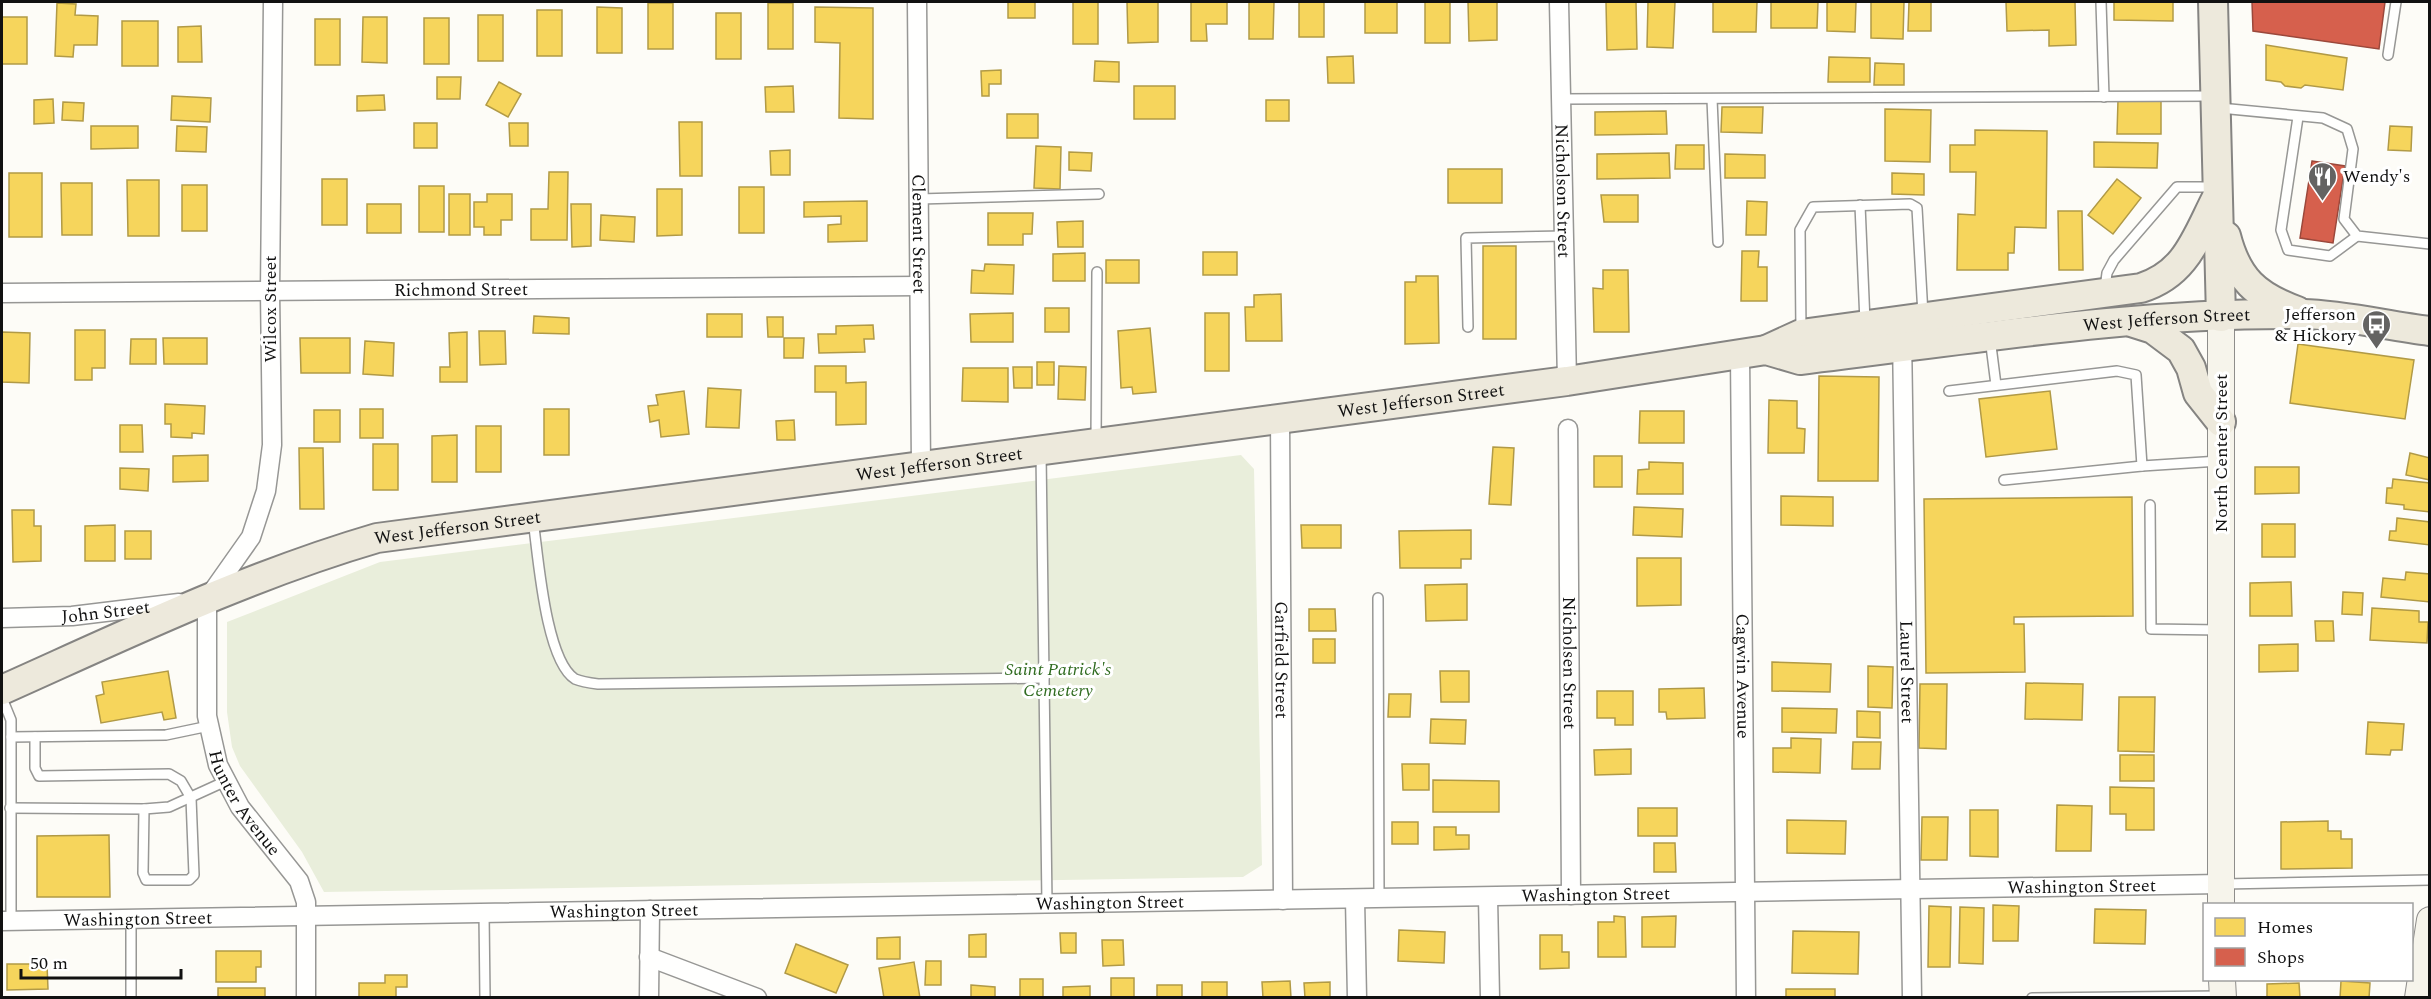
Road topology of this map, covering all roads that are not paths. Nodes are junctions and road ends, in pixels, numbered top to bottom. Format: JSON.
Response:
{"nodes":[{"id":1,"x":273,"y":2,"type":"edge"},
{"id":2,"x":917,"y":2,"type":"edge"},
{"id":3,"x":1559,"y":2,"type":"edge"},
{"id":4,"x":2101,"y":2,"type":"edge"},
{"id":5,"x":2213,"y":2,"type":"edge"},
{"id":6,"x":2396,"y":2,"type":"edge"},
{"id":7,"x":2388,"y":55,"type":"dead end"},
{"id":8,"x":2104,"y":97,"type":"junction"},
{"id":9,"x":1561,"y":99,"type":"junction"},
{"id":10,"x":1712,"y":99,"type":"junction"},
{"id":11,"x":2215,"y":101,"type":"junction"},
{"id":12,"x":2298,"y":117,"type":"junction"},
{"id":13,"x":2216,"y":193,"type":"junction"},
{"id":14,"x":1099,"y":194,"type":"dead end"},
{"id":15,"x":919,"y":199,"type":"junction"},
{"id":16,"x":1860,"y":205,"type":"junction"},
{"id":17,"x":1564,"y":236,"type":"junction"},
{"id":18,"x":2357,"y":236,"type":"junction"},
{"id":19,"x":1718,"y":242,"type":"dead end"},
{"id":20,"x":2430,"y":244,"type":"edge"},
{"id":21,"x":1097,"y":272,"type":"dead end"},
{"id":22,"x":919,"y":286,"type":"junction"},
{"id":23,"x":270,"y":291,"type":"junction"},
{"id":24,"x":2,"y":293,"type":"edge"},
{"id":25,"x":2104,"y":293,"type":"junction"},
{"id":26,"x":2305,"y":314,"type":"junction"},
{"id":27,"x":2222,"y":316,"type":"junction"},
{"id":28,"x":2126,"y":320,"type":"junction"},
{"id":29,"x":1865,"y":325,"type":"junction"},
{"id":30,"x":1468,"y":327,"type":"dead end"},
{"id":31,"x":1909,"y":328,"type":"junction"},
{"id":32,"x":2430,"y":331,"type":"edge"},
{"id":33,"x":1801,"y":334,"type":"junction"},
{"id":34,"x":1990,"y":336,"type":"junction"},
{"id":35,"x":1753,"y":353,"type":"junction"},
{"id":36,"x":1567,"y":381,"type":"junction"},
{"id":37,"x":1996,"y":385,"type":"junction"},
{"id":38,"x":1949,"y":391,"type":"dead end"},
{"id":39,"x":1280,"y":418,"type":"junction"},
{"id":40,"x":2221,"y":422,"type":"junction"},
{"id":41,"x":1568,"y":429,"type":"dead end"},
{"id":42,"x":1096,"y":443,"type":"junction"},
{"id":43,"x":1041,"y":450,"type":"junction"},
{"id":44,"x":2221,"y":460,"type":"junction"},
{"id":45,"x":921,"y":466,"type":"junction"},
{"id":46,"x":2142,"y":466,"type":"junction"},
{"id":47,"x":2004,"y":480,"type":"dead end"},
{"id":48,"x":2150,"y":505,"type":"dead end"},
{"id":49,"x":533,"y":517,"type":"junction"},
{"id":50,"x":1378,"y":598,"type":"dead end"},
{"id":51,"x":207,"y":599,"type":"junction"},
{"id":52,"x":2,"y":618,"type":"edge"},
{"id":53,"x":2221,"y":630,"type":"junction"},
{"id":54,"x":1044,"y":678,"type":"junction"},
{"id":55,"x":2,"y":690,"type":"edge"},
{"id":56,"x":2,"y":698,"type":"edge"},
{"id":57,"x":209,"y":726,"type":"junction"},
{"id":58,"x":10,"y":737,"type":"junction"},
{"id":59,"x":35,"y":737,"type":"junction"},
{"id":60,"x":226,"y":780,"type":"junction"},
{"id":61,"x":191,"y":798,"type":"junction"},
{"id":62,"x":10,"y":808,"type":"junction"},
{"id":63,"x":144,"y":809,"type":"junction"},
{"id":64,"x":2430,"y":880,"type":"edge"},
{"id":65,"x":1911,"y":890,"type":"junction"},
{"id":66,"x":1745,"y":892,"type":"junction"},
{"id":67,"x":2221,"y":894,"type":"edge"},
{"id":68,"x":1571,"y":895,"type":"junction"},
{"id":69,"x":1488,"y":897,"type":"junction"},
{"id":70,"x":1379,"y":898,"type":"junction"},
{"id":71,"x":1354,"y":899,"type":"junction"},
{"id":72,"x":1283,"y":900,"type":"junction"},
{"id":73,"x":1047,"y":904,"type":"junction"},
{"id":74,"x":650,"y":910,"type":"junction"},
{"id":75,"x":484,"y":913,"type":"junction"},
{"id":76,"x":305,"y":916,"type":"junction"},
{"id":77,"x":131,"y":919,"type":"junction"},
{"id":78,"x":2430,"y":920,"type":"edge"},
{"id":79,"x":6,"y":921,"type":"edge"},
{"id":80,"x":649,"y":957,"type":"junction"},
{"id":81,"x":2223,"y":991,"type":"edge"},
{"id":82,"x":2143,"y":997,"type":"edge"},
{"id":83,"x":131,"y":998,"type":"edge"},
{"id":84,"x":306,"y":998,"type":"edge"},
{"id":85,"x":485,"y":998,"type":"edge"},
{"id":86,"x":650,"y":998,"type":"edge"},
{"id":87,"x":757,"y":998,"type":"edge"},
{"id":88,"x":1357,"y":998,"type":"edge"},
{"id":89,"x":1490,"y":998,"type":"edge"},
{"id":90,"x":1746,"y":998,"type":"edge"},
{"id":91,"x":1912,"y":998,"type":"edge"},
{"id":92,"x":2032,"y":998,"type":"edge"},
{"id":93,"x":2418,"y":998,"type":"edge"}],
"edges":[{"from":1,"to":23,"type":"street","name":"Wilcox Street"},
{"from":2,"to":15,"type":"street","name":"Clement Street"},
{"from":3,"to":9,"type":"street","name":"Nicholson Street"},
{"from":4,"to":8,"type":"lane"},
{"from":5,"to":11,"type":"main road","name":"North Center Street"},
{"from":6,"to":7,"type":"lane"},
{"from":8,"to":10,"type":"lane"},
{"from":8,"to":11,"type":"lane"},
{"from":9,"to":10,"type":"lane"},
{"from":9,"to":17,"type":"street","name":"Nicholson Street"},
{"from":10,"to":19,"type":"lane"},
{"from":11,"to":12,"type":"lane"},
{"from":11,"to":13,"type":"main road","name":"North Center Street"},
{"from":12,"to":18,"type":"lane"},
{"from":12,"to":18,"type":"lane"},
{"from":13,"to":25,"type":"main road"},
{"from":13,"to":25,"type":"lane"},
{"from":13,"to":26,"type":"main road"},
{"from":13,"to":27,"type":"main road","name":"North Center Street"},
{"from":14,"to":15,"type":"lane"},
{"from":15,"to":22,"type":"street","name":"Clement Street"},
{"from":16,"to":29,"type":"lane"},
{"from":16,"to":31,"type":"lane"},
{"from":16,"to":33,"type":"lane"},
{"from":17,"to":30,"type":"lane"},
{"from":17,"to":36,"type":"street","name":"Nicholson Street"},
{"from":18,"to":20,"type":"lane"},
{"from":21,"to":42,"type":"lane"},
{"from":22,"to":23,"type":"street","name":"Richmond Street"},
{"from":22,"to":45,"type":"street","name":"Clement Street"},
{"from":23,"to":24,"type":"street","name":"Richmond Street"},
{"from":23,"to":51,"type":"street","name":"Wilcox Street"},
{"from":25,"to":31,"type":"main road"},
{"from":26,"to":27,"type":"main road","name":"West Jefferson Street"},
{"from":26,"to":32,"type":"main road","name":"West Jefferson Street"},
{"from":27,"to":28,"type":"main road","name":"West Jefferson Street"},
{"from":27,"to":40,"type":"street","name":"North Center Street"},
{"from":28,"to":34,"type":"main road","name":"West Jefferson Street"},
{"from":28,"to":40,"type":"main road"},
{"from":29,"to":31,"type":"main road"},
{"from":29,"to":33,"type":"main road"},
{"from":31,"to":34,"type":"main road","name":"West Jefferson Street"},
{"from":31,"to":35,"type":"main road","name":"West Jefferson Street"},
{"from":31,"to":65,"type":"street","name":"Laurel Street"},
{"from":33,"to":35,"type":"main road"},
{"from":34,"to":37,"type":"lane"},
{"from":35,"to":36,"type":"main road","name":"West Jefferson Street"},
{"from":35,"to":66,"type":"street","name":"Cagwin Avenue"},
{"from":36,"to":39,"type":"main road","name":"West Jefferson Street"},
{"from":37,"to":38,"type":"lane"},
{"from":37,"to":46,"type":"lane"},
{"from":39,"to":42,"type":"main road","name":"West Jefferson Street"},
{"from":39,"to":72,"type":"street","name":"Garfield Street"},
{"from":40,"to":44,"type":"street","name":"North Center Street"},
{"from":41,"to":68,"type":"street","name":"Nicholsen Street"},
{"from":42,"to":43,"type":"main road","name":"West Jefferson Street"},
{"from":43,"to":45,"type":"main road","name":"West Jefferson Street"},
{"from":43,"to":54,"type":"lane"},
{"from":44,"to":46,"type":"lane"},
{"from":44,"to":53,"type":"street","name":"North Center Street"},
{"from":45,"to":49,"type":"main road","name":"West Jefferson Street"},
{"from":46,"to":47,"type":"lane"},
{"from":48,"to":53,"type":"lane"},
{"from":49,"to":51,"type":"main road","name":"West Jefferson Street"},
{"from":49,"to":54,"type":"lane"},
{"from":50,"to":70,"type":"lane"},
{"from":51,"to":52,"type":"street","name":"John Street"},
{"from":51,"to":55,"type":"main road","name":"West Jefferson Street"},
{"from":51,"to":57,"type":"street","name":"Hunter Avenue"},
{"from":53,"to":67,"type":"street","name":"North Center Street"},
{"from":54,"to":73,"type":"lane"},
{"from":56,"to":58,"type":"lane"},
{"from":57,"to":59,"type":"lane"},
{"from":57,"to":60,"type":"street","name":"Hunter Avenue"},
{"from":58,"to":59,"type":"lane"},
{"from":58,"to":62,"type":"lane"},
{"from":59,"to":61,"type":"lane"},
{"from":60,"to":61,"type":"lane"},
{"from":60,"to":76,"type":"street","name":"Hunter Avenue"},
{"from":61,"to":63,"type":"lane"},
{"from":61,"to":63,"type":"lane"},
{"from":62,"to":63,"type":"lane"},
{"from":62,"to":79,"type":"lane"},
{"from":64,"to":67,"type":"lane"},
{"from":65,"to":66,"type":"street","name":"Washington Street"},
{"from":65,"to":67,"type":"street","name":"Washington Street"},
{"from":65,"to":91,"type":"street","name":"Laurel Street"},
{"from":66,"to":68,"type":"street","name":"Washington Street"},
{"from":66,"to":90,"type":"street","name":"Cagwin Avenue"},
{"from":68,"to":69,"type":"street","name":"Washington Street"},
{"from":69,"to":70,"type":"street","name":"Washington Street"},
{"from":69,"to":89,"type":"street"},
{"from":70,"to":71,"type":"street","name":"Washington Street"},
{"from":71,"to":72,"type":"street","name":"Washington Street"},
{"from":71,"to":88,"type":"street"},
{"from":72,"to":73,"type":"street","name":"Washington Street"},
{"from":73,"to":74,"type":"street","name":"Washington Street"},
{"from":74,"to":75,"type":"street","name":"Washington Street"},
{"from":74,"to":80,"type":"street"},
{"from":75,"to":76,"type":"street","name":"Washington Street"},
{"from":75,"to":85,"type":"lane"},
{"from":76,"to":77,"type":"street","name":"Washington Street"},
{"from":76,"to":84,"type":"street","name":"Hunter Avenue"},
{"from":77,"to":79,"type":"street","name":"Washington Street"},
{"from":77,"to":83,"type":"lane"},
{"from":78,"to":93,"type":"street"},
{"from":80,"to":86,"type":"street"},
{"from":80,"to":87,"type":"street"},
{"from":81,"to":82,"type":"lane"},
{"from":82,"to":92,"type":"lane"}]}
